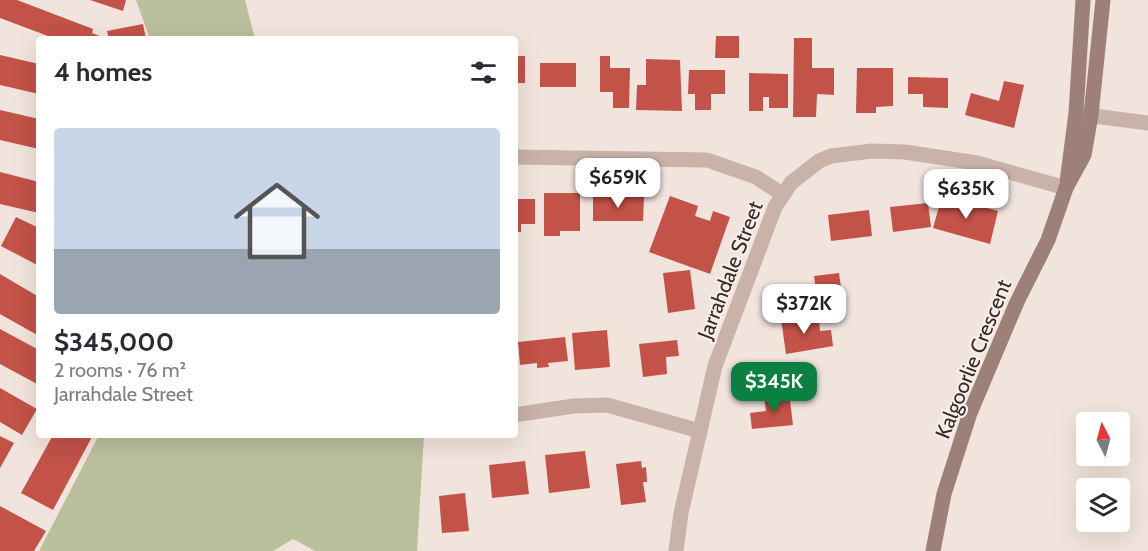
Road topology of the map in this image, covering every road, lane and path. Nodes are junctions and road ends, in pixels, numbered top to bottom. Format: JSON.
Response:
{"nodes":[{"id":1,"x":1083,"y":0,"type":"edge"},
{"id":2,"x":1103,"y":0,"type":"edge"},
{"id":3,"x":1083,"y":114,"type":"junction"},
{"id":4,"x":1148,"y":123,"type":"edge"},
{"id":5,"x":518,"y":157,"type":"edge"},
{"id":6,"x":1066,"y":188,"type":"junction"},
{"id":7,"x":782,"y":194,"type":"junction"},
{"id":8,"x":518,"y":414,"type":"edge"},
{"id":9,"x":700,"y":431,"type":"junction"},
{"id":10,"x":676,"y":551,"type":"edge"},
{"id":11,"x":933,"y":551,"type":"edge"}],
"edges":[{"from":1,"to":3,"type":"street","name":"Kalgoorlie Crescent"},
{"from":2,"to":3,"type":"street","name":"Kalgoorlie Crescent"},
{"from":3,"to":4,"type":"street"},
{"from":3,"to":6,"type":"street","name":"Kalgoorlie Crescent"},
{"from":5,"to":7,"type":"street"},
{"from":6,"to":7,"type":"street","name":"Jarrahdale Street"},
{"from":6,"to":11,"type":"street","name":"Kalgoorlie Crescent"},
{"from":7,"to":9,"type":"street","name":"Jarrahdale Street"},
{"from":8,"to":9,"type":"street"},
{"from":9,"to":10,"type":"street","name":"Jarrahdale Street"}]}
